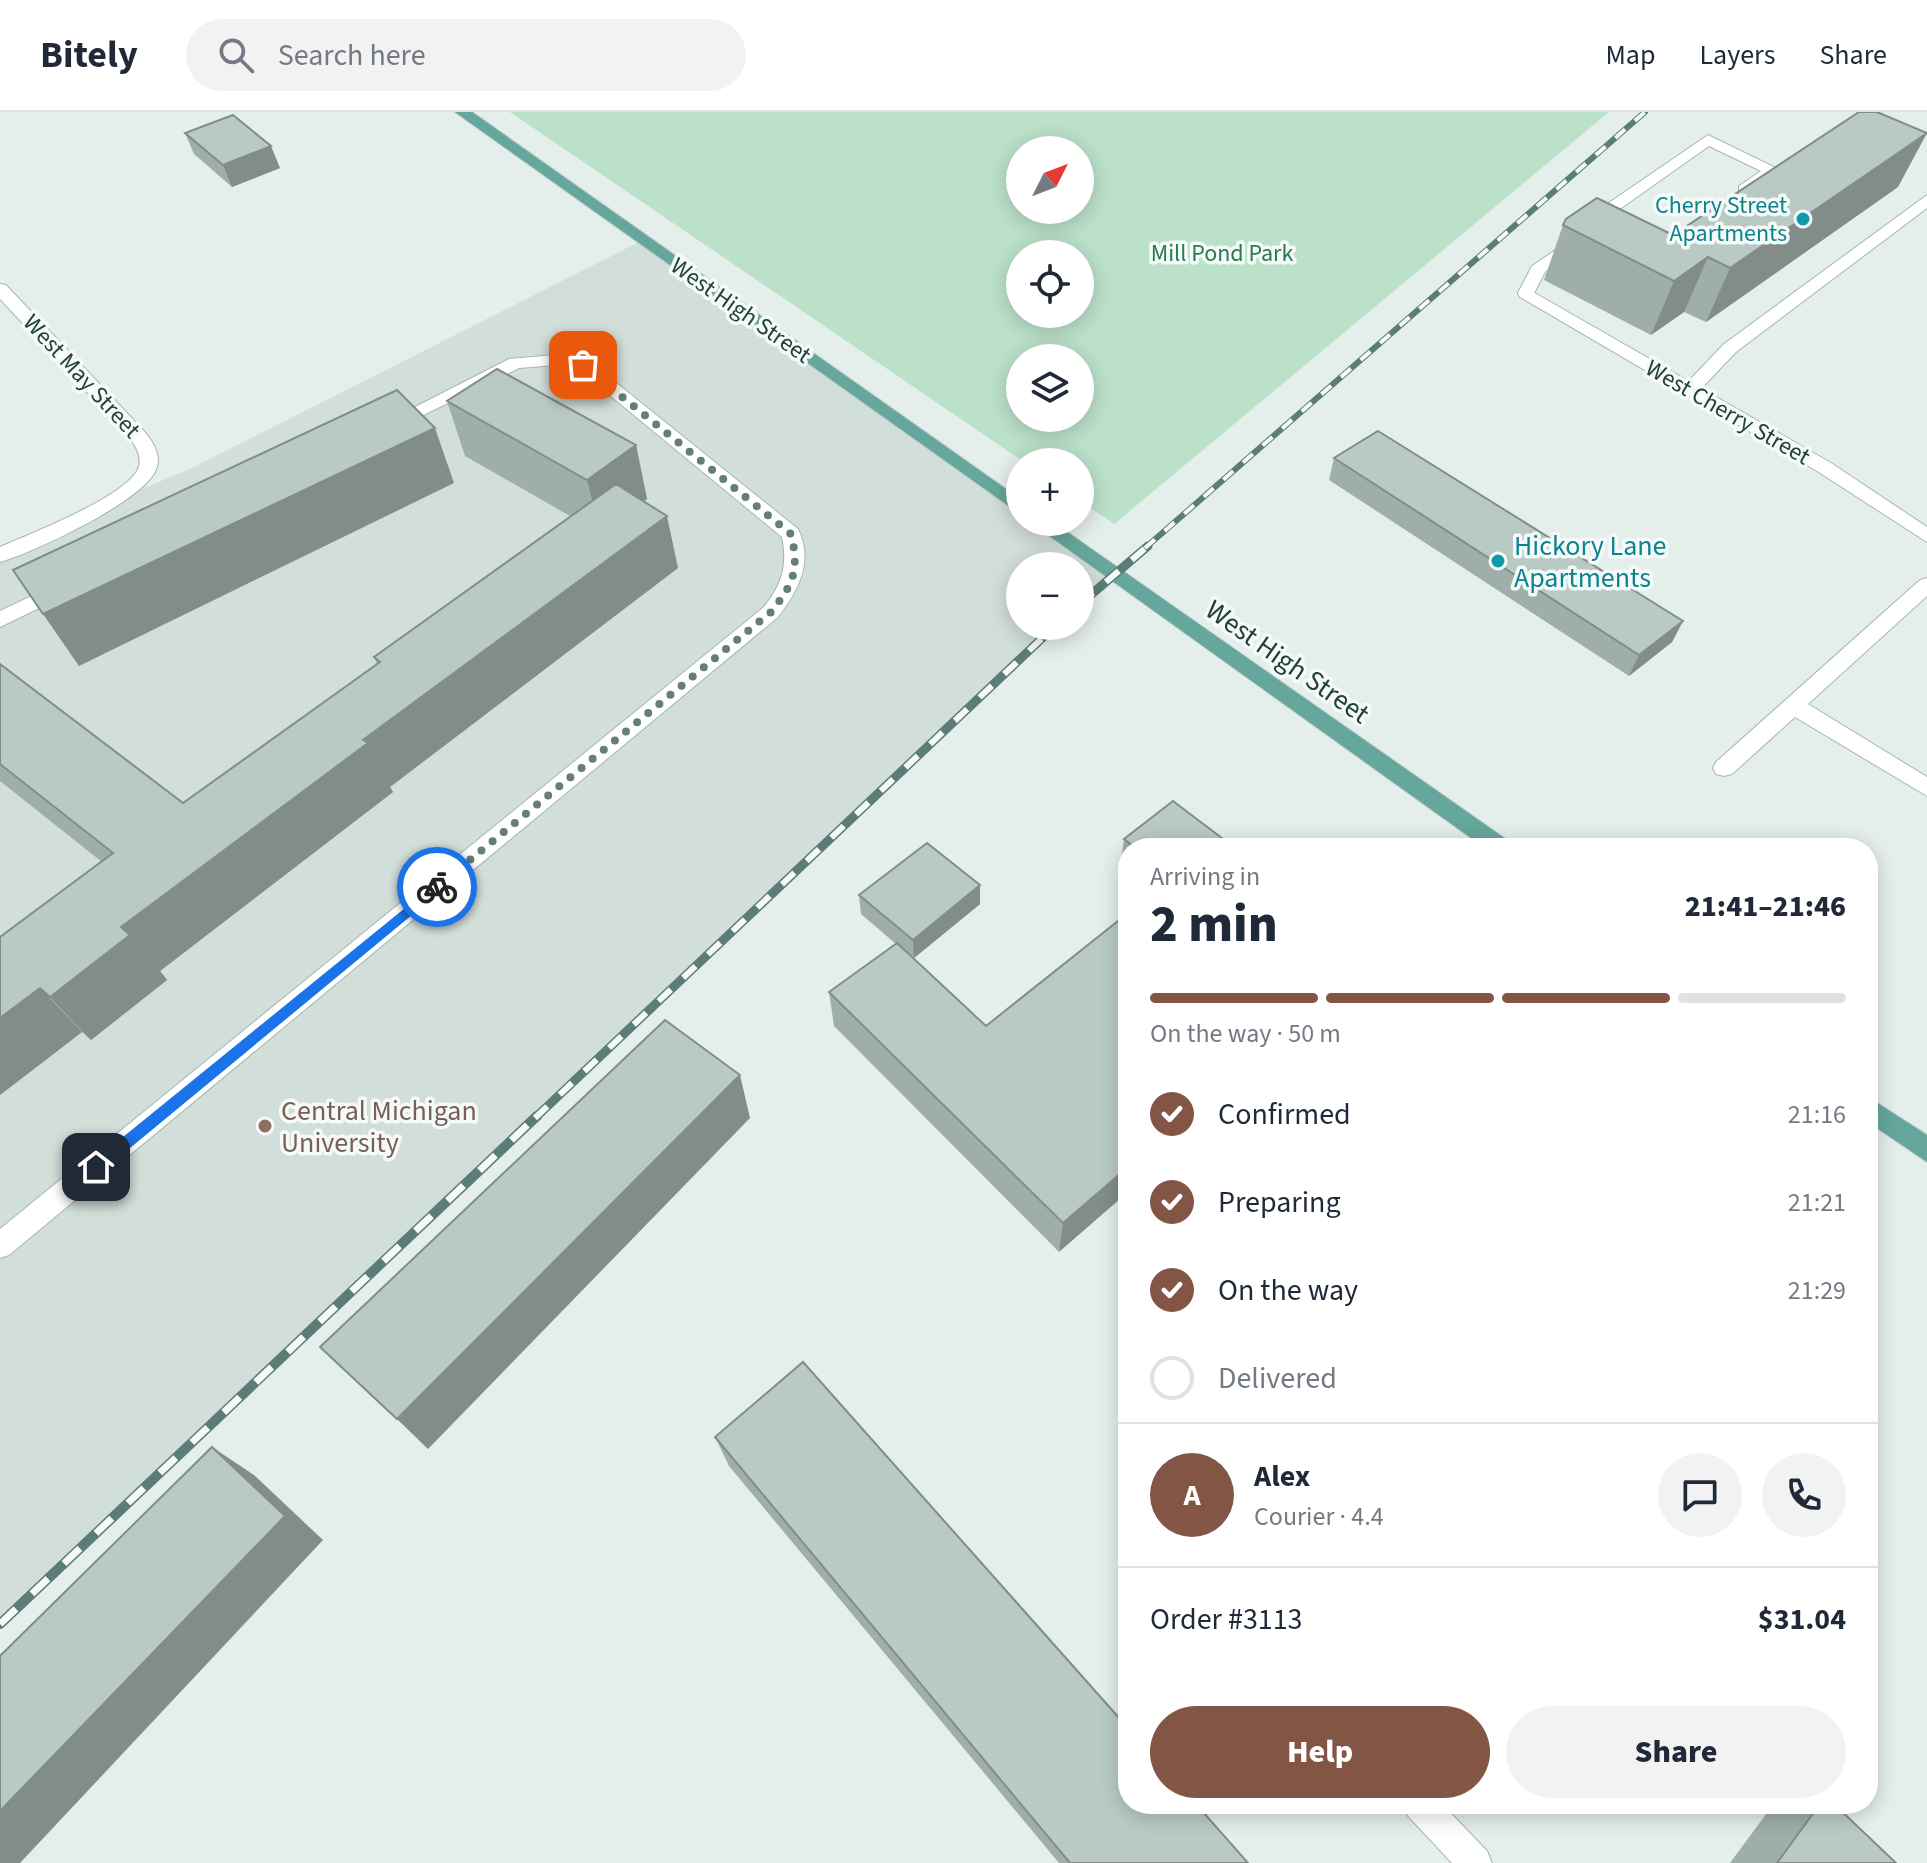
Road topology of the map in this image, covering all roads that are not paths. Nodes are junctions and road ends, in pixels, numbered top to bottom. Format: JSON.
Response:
{"nodes":[{"id":1,"x":462,"y":112,"type":"edge"},
{"id":2,"x":1735,"y":196,"type":"edge"},
{"id":3,"x":1927,"y":200,"type":"edge"},
{"id":4,"x":0,"y":289,"type":"edge"},
{"id":5,"x":1690,"y":390,"type":"junction"},
{"id":6,"x":374,"y":432,"type":"edge"},
{"id":7,"x":1006,"y":498,"type":"edge"},
{"id":8,"x":1060,"y":536,"type":"edge"},
{"id":9,"x":1927,"y":536,"type":"edge"},
{"id":10,"x":0,"y":555,"type":"edge"},
{"id":11,"x":82,"y":578,"type":"edge"},
{"id":12,"x":1927,"y":585,"type":"edge"},
{"id":13,"x":0,"y":620,"type":"edge"},
{"id":14,"x":1794,"y":706,"type":"junction"},
{"id":15,"x":1724,"y":768,"type":"dead end"},
{"id":16,"x":1927,"y":788,"type":"edge"},
{"id":17,"x":1488,"y":838,"type":"edge"},
{"id":18,"x":1878,"y":1115,"type":"edge"},
{"id":19,"x":1927,"y":1150,"type":"edge"},
{"id":20,"x":0,"y":1246,"type":"edge"},
{"id":21,"x":1429,"y":1814,"type":"edge"},
{"id":22,"x":1475,"y":1863,"type":"edge"}],
"edges":[{"from":1,"to":7,"type":"main road","name":"West High Street"},
{"from":2,"to":5,"type":"street","name":"West Cherry Street"},
{"from":3,"to":5,"type":"street"},
{"from":4,"to":10,"type":"street","name":"West May Street"},
{"from":5,"to":9,"type":"street","name":"West Cherry Street"},
{"from":6,"to":20,"type":"street"},
{"from":8,"to":17,"type":"main road","name":"West High Street"},
{"from":11,"to":13,"type":"street"},
{"from":12,"to":14,"type":"street"},
{"from":14,"to":15,"type":"street"},
{"from":14,"to":16,"type":"street"},
{"from":18,"to":19,"type":"main road"},
{"from":21,"to":22,"type":"street"}]}
